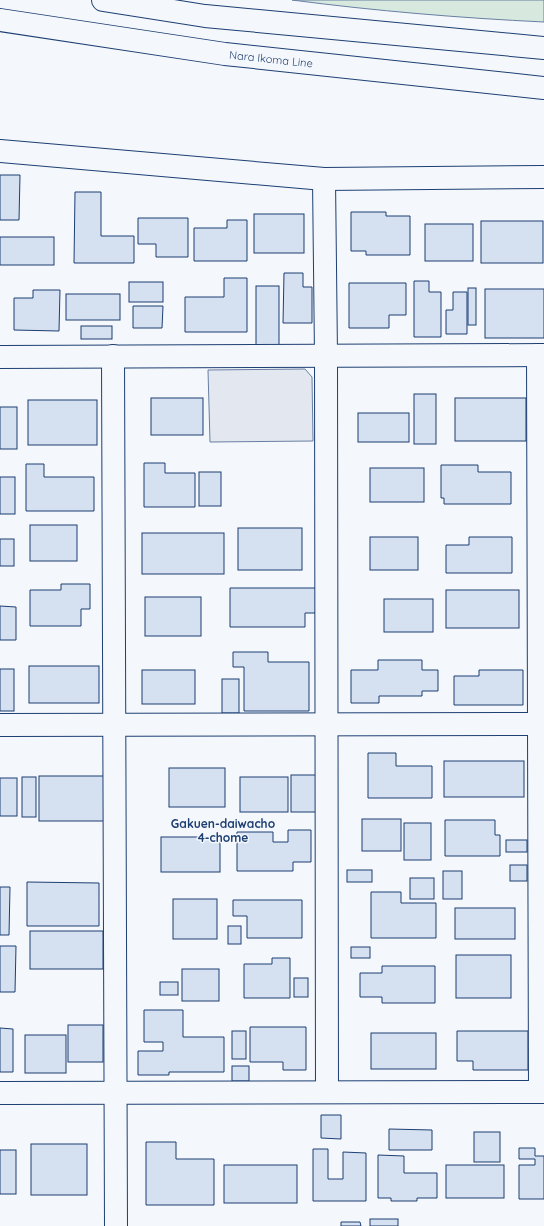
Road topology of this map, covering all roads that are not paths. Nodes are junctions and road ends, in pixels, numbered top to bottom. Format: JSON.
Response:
{"nodes":[{"id":1,"x":103,"y":0,"type":"edge"},
{"id":2,"x":0,"y":20,"type":"edge"},
{"id":3,"x":544,"y":48,"type":"edge"},
{"id":4,"x":544,"y":88,"type":"edge"},
{"id":5,"x":0,"y":151,"type":"edge"},
{"id":6,"x":544,"y":177,"type":"edge"},
{"id":7,"x":324,"y":179,"type":"junction"},
{"id":8,"x":326,"y":355,"type":"junction"},
{"id":9,"x":541,"y":355,"type":"edge"},
{"id":10,"x":113,"y":356,"type":"junction"},
{"id":11,"x":0,"y":357,"type":"edge"},
{"id":12,"x":541,"y":724,"type":"edge"},
{"id":13,"x":0,"y":725,"type":"edge"},
{"id":14,"x":114,"y":725,"type":"junction"},
{"id":15,"x":326,"y":725,"type":"junction"},
{"id":16,"x":327,"y":1092,"type":"junction"},
{"id":17,"x":542,"y":1092,"type":"edge"},
{"id":18,"x":116,"y":1093,"type":"junction"},
{"id":19,"x":0,"y":1094,"type":"edge"},
{"id":20,"x":116,"y":1226,"type":"edge"}],
"edges":[{"from":1,"to":3,"type":"street"},
{"from":2,"to":4,"type":"street","name":"Nara Ikoma Line"},
{"from":5,"to":7,"type":"street"},
{"from":6,"to":7,"type":"street"},
{"from":7,"to":8,"type":"street"},
{"from":8,"to":9,"type":"street"},
{"from":8,"to":10,"type":"street"},
{"from":8,"to":15,"type":"street"},
{"from":9,"to":12,"type":"street"},
{"from":10,"to":11,"type":"street"},
{"from":10,"to":14,"type":"street"},
{"from":12,"to":15,"type":"street"},
{"from":12,"to":17,"type":"street"},
{"from":13,"to":14,"type":"street"},
{"from":14,"to":15,"type":"street"},
{"from":14,"to":18,"type":"street"},
{"from":15,"to":16,"type":"street"},
{"from":16,"to":17,"type":"street"},
{"from":16,"to":18,"type":"street"},
{"from":18,"to":19,"type":"street"},
{"from":18,"to":20,"type":"street"}]}
